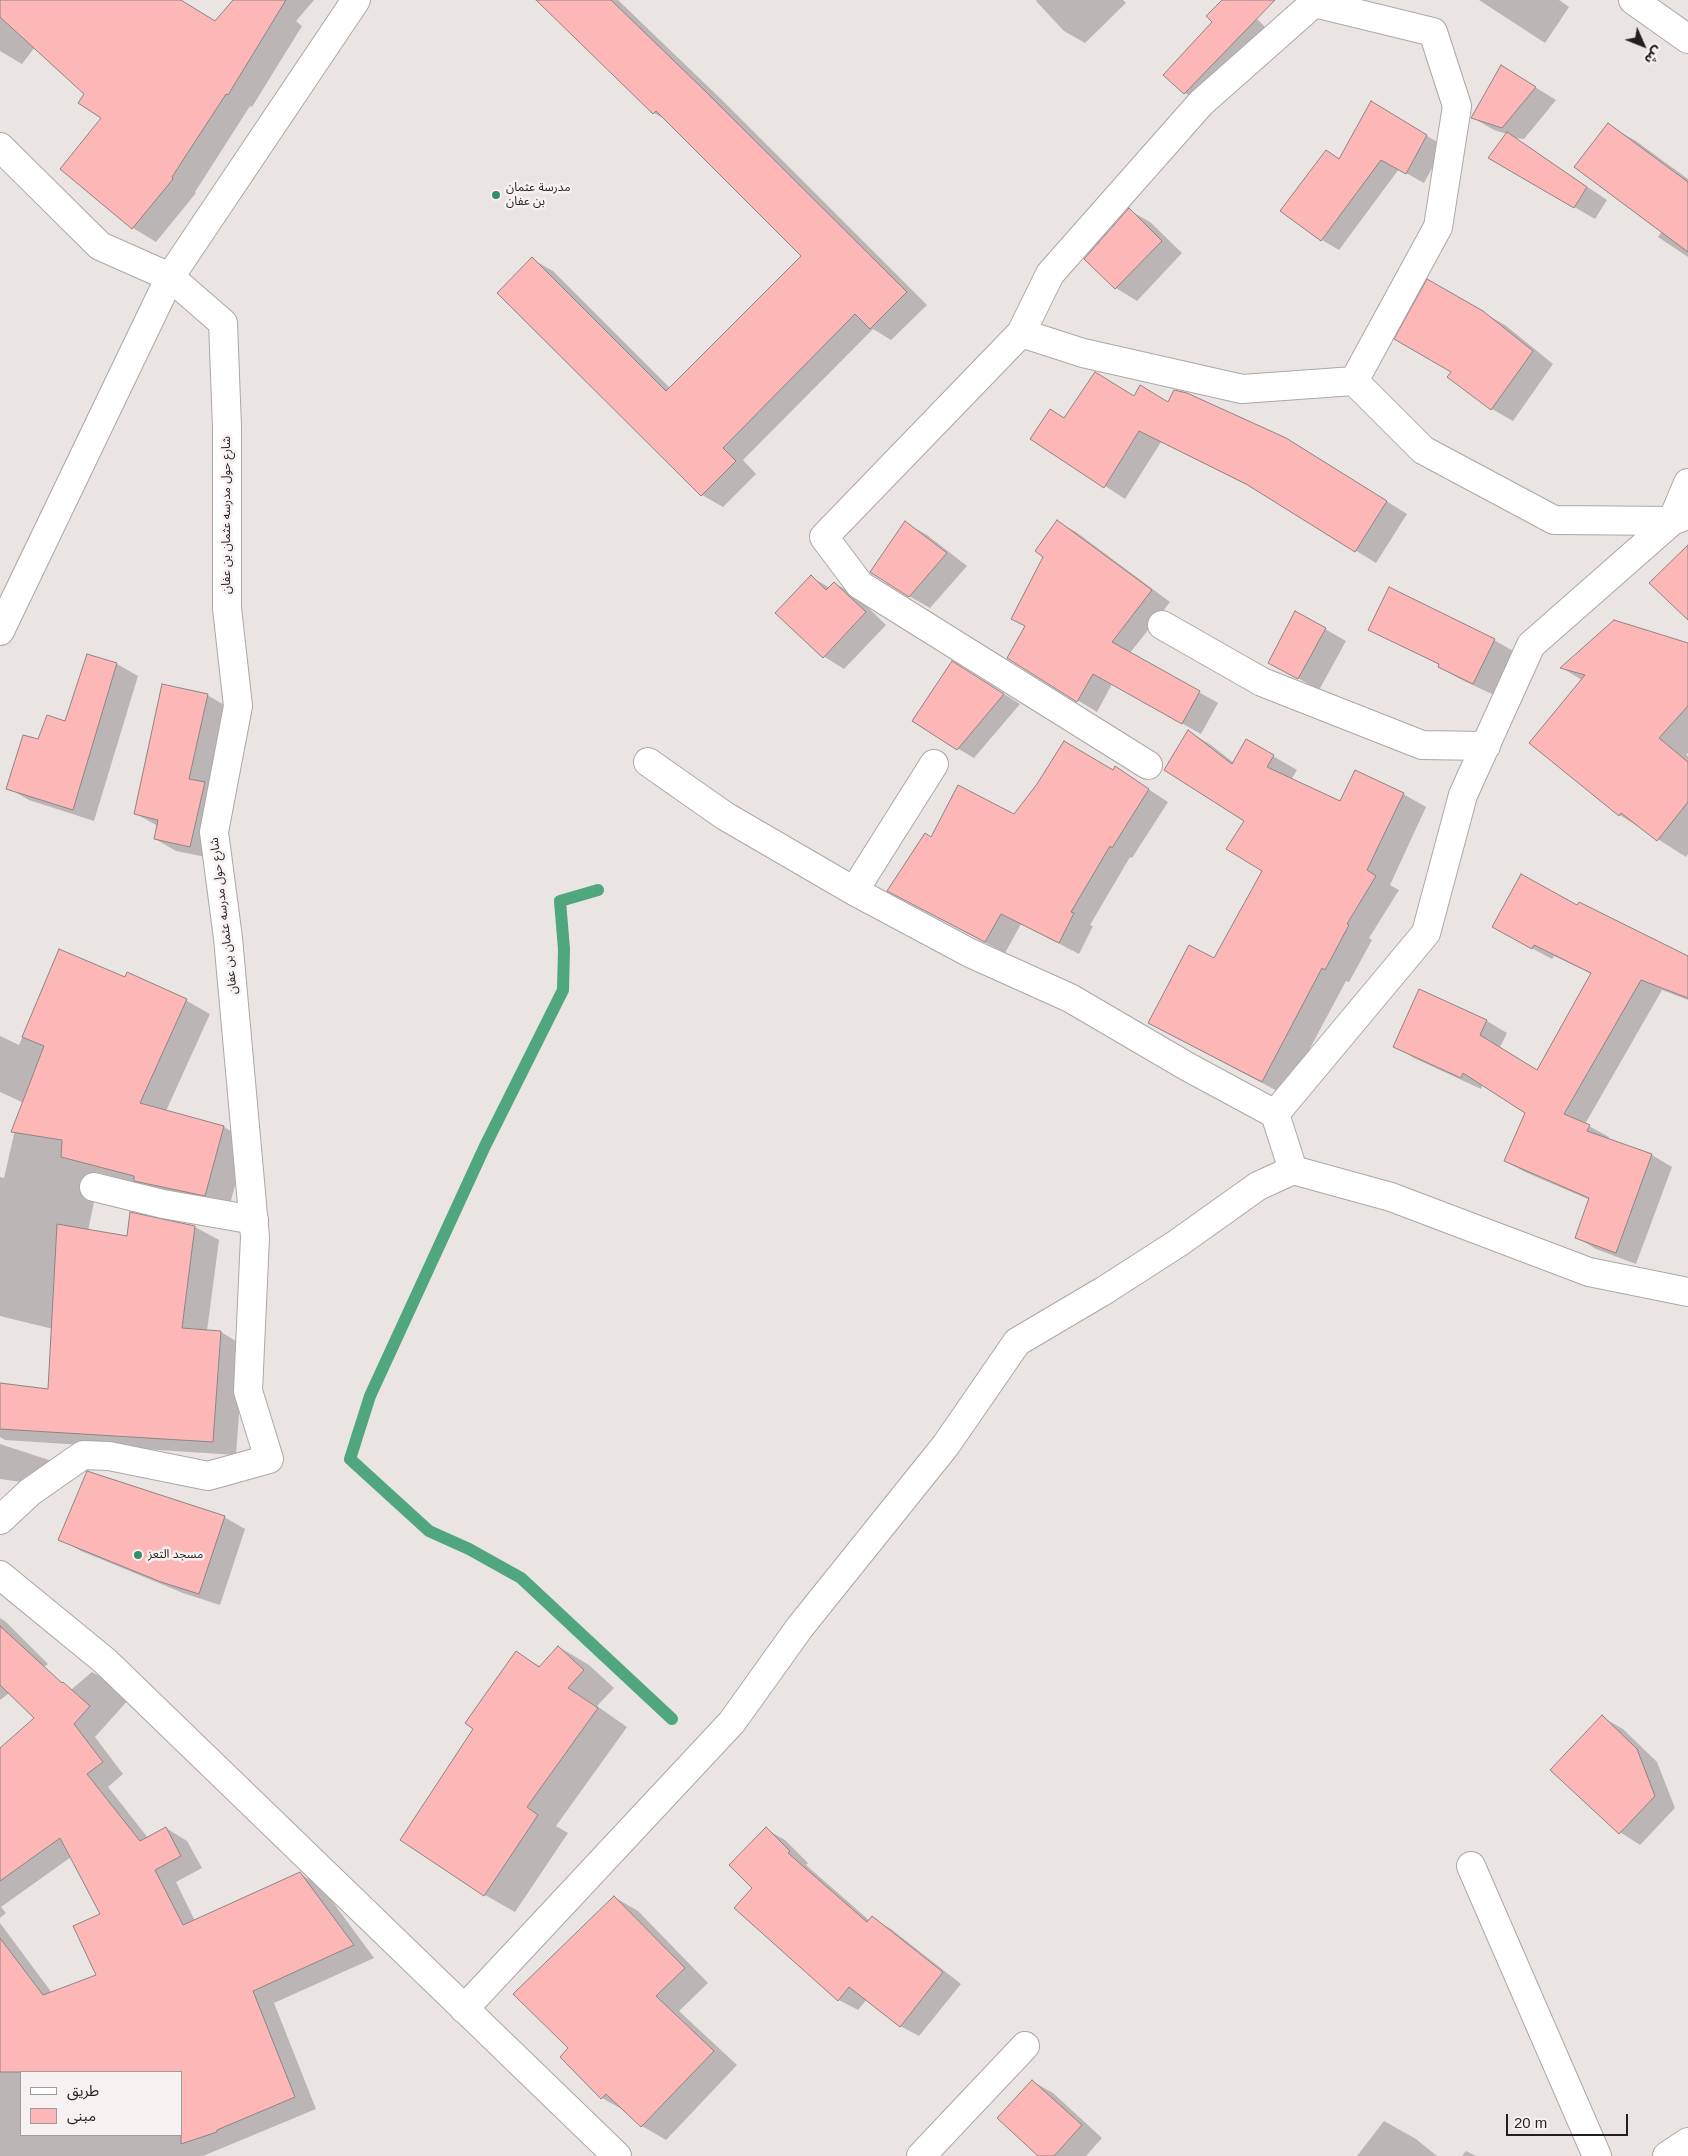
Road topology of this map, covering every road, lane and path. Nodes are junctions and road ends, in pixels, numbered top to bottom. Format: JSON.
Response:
{"nodes":[{"id":1,"x":356,"y":0,"type":"edge"},
{"id":2,"x":1633,"y":0,"type":"edge"},
{"id":3,"x":1688,"y":39,"type":"edge"},
{"id":4,"x":0,"y":147,"type":"edge"},
{"id":5,"x":170,"y":277,"type":"junction"},
{"id":6,"x":1021,"y":333,"type":"junction"},
{"id":7,"x":1354,"y":381,"type":"junction"},
{"id":8,"x":1688,"y":483,"type":"edge"},
{"id":9,"x":1680,"y":518,"type":"edge"},
{"id":10,"x":1162,"y":625,"type":"dead end"},
{"id":11,"x":0,"y":631,"type":"edge"},
{"id":12,"x":1486,"y":746,"type":"junction"},
{"id":13,"x":648,"y":762,"type":"dead end"},
{"id":14,"x":934,"y":764,"type":"dead end"},
{"id":15,"x":1148,"y":765,"type":"dead end"},
{"id":16,"x":854,"y":891,"type":"junction"},
{"id":17,"x":1275,"y":1114,"type":"junction"},
{"id":18,"x":1293,"y":1170,"type":"junction"},
{"id":19,"x":94,"y":1186,"type":"dead end"},
{"id":20,"x":254,"y":1220,"type":"junction"},
{"id":21,"x":1688,"y":1292,"type":"edge"},
{"id":22,"x":0,"y":1520,"type":"edge"},
{"id":23,"x":0,"y":1575,"type":"edge"},
{"id":24,"x":1471,"y":1866,"type":"dead end"},
{"id":25,"x":464,"y":2009,"type":"junction"},
{"id":26,"x":1024,"y":2046,"type":"dead end"},
{"id":27,"x":1688,"y":2142,"type":"edge"},
{"id":28,"x":617,"y":2156,"type":"edge"},
{"id":29,"x":921,"y":2156,"type":"edge"},
{"id":30,"x":1597,"y":2156,"type":"edge"},
{"id":31,"x":1667,"y":2156,"type":"edge"}],
"edges":[{"from":1,"to":5,"type":"street"},
{"from":2,"to":3,"type":"street"},
{"from":4,"to":5,"type":"street","name":"شارع حول مدرسه عثمان بن عفان"},
{"from":5,"to":11,"type":"street"},
{"from":5,"to":20,"type":"street","name":"شارع حول مدرسه عثمان بن عفان"},
{"from":6,"to":7,"type":"street"},
{"from":6,"to":7,"type":"street"},
{"from":6,"to":15,"type":"street"},
{"from":7,"to":9,"type":"street"},
{"from":8,"to":9,"type":"street"},
{"from":9,"to":12,"type":"street"},
{"from":10,"to":12,"type":"street"},
{"from":12,"to":17,"type":"street"},
{"from":13,"to":16,"type":"street"},
{"from":14,"to":16,"type":"street"},
{"from":16,"to":17,"type":"street"},
{"from":17,"to":18,"type":"street"},
{"from":18,"to":21,"type":"street"},
{"from":18,"to":25,"type":"street"},
{"from":19,"to":20,"type":"street"},
{"from":20,"to":22,"type":"street","name":"شارع حول مدرسه عثمان بن عفان"},
{"from":23,"to":25,"type":"street"},
{"from":24,"to":30,"type":"street"},
{"from":25,"to":28,"type":"street"},
{"from":26,"to":29,"type":"street"},
{"from":27,"to":31,"type":"street"}]}
